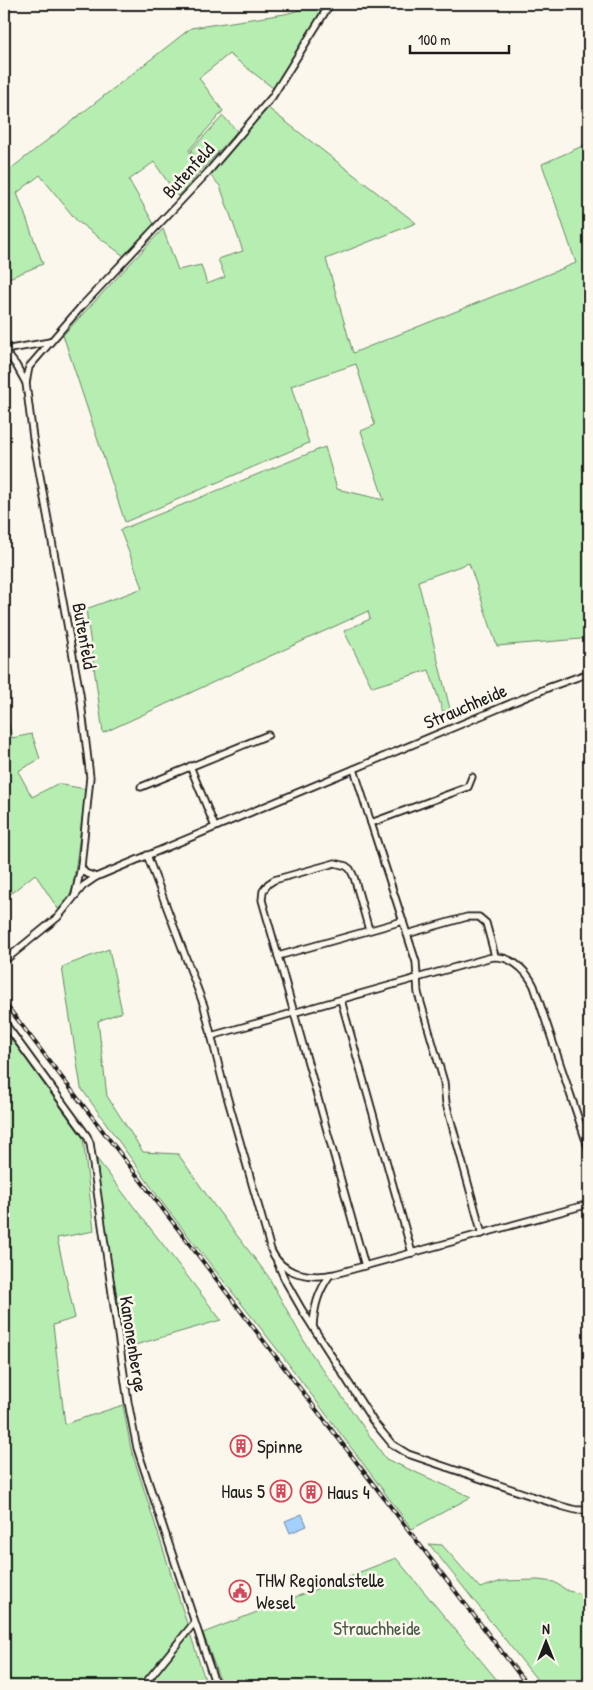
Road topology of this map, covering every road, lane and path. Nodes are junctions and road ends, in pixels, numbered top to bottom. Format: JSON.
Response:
{"nodes":[{"id":1,"x":330,"y":4,"type":"edge"},
{"id":2,"x":50,"y":342,"type":"junction"},
{"id":3,"x":4,"y":350,"type":"edge"},
{"id":4,"x":26,"y":383,"type":"junction"},
{"id":5,"x":589,"y":673,"type":"edge"},
{"id":6,"x":268,"y":735,"type":"dead end"},
{"id":7,"x":190,"y":766,"type":"junction"},
{"id":8,"x":354,"y":769,"type":"junction"},
{"id":9,"x":472,"y":777,"type":"dead end"},
{"id":10,"x":141,"y":787,"type":"dead end"},
{"id":11,"x":371,"y":823,"type":"junction"},
{"id":12,"x":215,"y":827,"type":"junction"},
{"id":13,"x":147,"y":855,"type":"junction"},
{"id":14,"x":81,"y":867,"type":"junction"},
{"id":15,"x":96,"y":877,"type":"junction"},
{"id":16,"x":75,"y":895,"type":"junction"},
{"id":17,"x":403,"y":921,"type":"junction"},
{"id":18,"x":369,"y":930,"type":"junction"},
{"id":19,"x":407,"y":934,"type":"junction"},
{"id":20,"x":278,"y":956,"type":"junction"},
{"id":21,"x":495,"y":956,"type":"junction"},
{"id":22,"x":4,"y":961,"type":"edge"},
{"id":23,"x":417,"y":978,"type":"junction"},
{"id":24,"x":341,"y":1000,"type":"junction"},
{"id":25,"x":294,"y":1012,"type":"junction"},
{"id":26,"x":4,"y":1022,"type":"edge"},
{"id":27,"x":211,"y":1036,"type":"junction"},
{"id":28,"x":589,"y":1150,"type":"edge"},
{"id":29,"x":589,"y":1204,"type":"edge"},
{"id":30,"x":482,"y":1234,"type":"junction"},
{"id":31,"x":412,"y":1253,"type":"junction"},
{"id":32,"x":276,"y":1260,"type":"junction"},
{"id":33,"x":365,"y":1266,"type":"junction"},
{"id":34,"x":330,"y":1275,"type":"junction"},
{"id":35,"x":313,"y":1327,"type":"junction"},
{"id":36,"x":589,"y":1510,"type":"edge"},
{"id":37,"x":194,"y":1623,"type":"junction"},
{"id":38,"x":143,"y":1686,"type":"edge"},
{"id":39,"x":216,"y":1686,"type":"edge"}],
"edges":[{"from":1,"to":2,"type":"street","name":"Butenfeld"},
{"from":2,"to":3,"type":"street","name":"Butenfeld"},
{"from":2,"to":4,"type":"street","name":"Butenfeld"},
{"from":3,"to":4,"type":"street","name":"Butenfeld"},
{"from":4,"to":14,"type":"street","name":"Butenfeld"},
{"from":5,"to":8,"type":"street","name":"Strauchheide"},
{"from":6,"to":7,"type":"street"},
{"from":7,"to":10,"type":"street"},
{"from":7,"to":12,"type":"street"},
{"from":8,"to":11,"type":"street"},
{"from":8,"to":12,"type":"street","name":"Strauchheide"},
{"from":9,"to":11,"type":"street"},
{"from":11,"to":17,"type":"street"},
{"from":12,"to":13,"type":"street","name":"Strauchheide"},
{"from":13,"to":15,"type":"street","name":"Strauchheide"},
{"from":13,"to":27,"type":"street"},
{"from":14,"to":15,"type":"street"},
{"from":14,"to":16,"type":"street","name":"Butenfeld"},
{"from":15,"to":16,"type":"street","name":"Strauchheide"},
{"from":16,"to":22,"type":"street","name":"Strauchheide"},
{"from":17,"to":18,"type":"street"},
{"from":17,"to":19,"type":"street"},
{"from":18,"to":20,"type":"street"},
{"from":18,"to":20,"type":"street"},
{"from":19,"to":21,"type":"street"},
{"from":19,"to":23,"type":"street"},
{"from":20,"to":25,"type":"street"},
{"from":21,"to":23,"type":"street"},
{"from":21,"to":28,"type":"street"},
{"from":23,"to":24,"type":"street"},
{"from":23,"to":30,"type":"street"},
{"from":24,"to":25,"type":"street"},
{"from":24,"to":31,"type":"street"},
{"from":25,"to":27,"type":"street"},
{"from":25,"to":33,"type":"street"},
{"from":26,"to":37,"type":"street","name":"Kanonenberge"},
{"from":27,"to":32,"type":"street"},
{"from":29,"to":30,"type":"street"},
{"from":30,"to":31,"type":"street"},
{"from":31,"to":33,"type":"street"},
{"from":32,"to":34,"type":"street"},
{"from":32,"to":35,"type":"street"},
{"from":33,"to":34,"type":"street"},
{"from":34,"to":35,"type":"street"},
{"from":35,"to":36,"type":"street"},
{"from":37,"to":38,"type":"street"},
{"from":37,"to":39,"type":"street","name":"Kanonenberge"}]}
